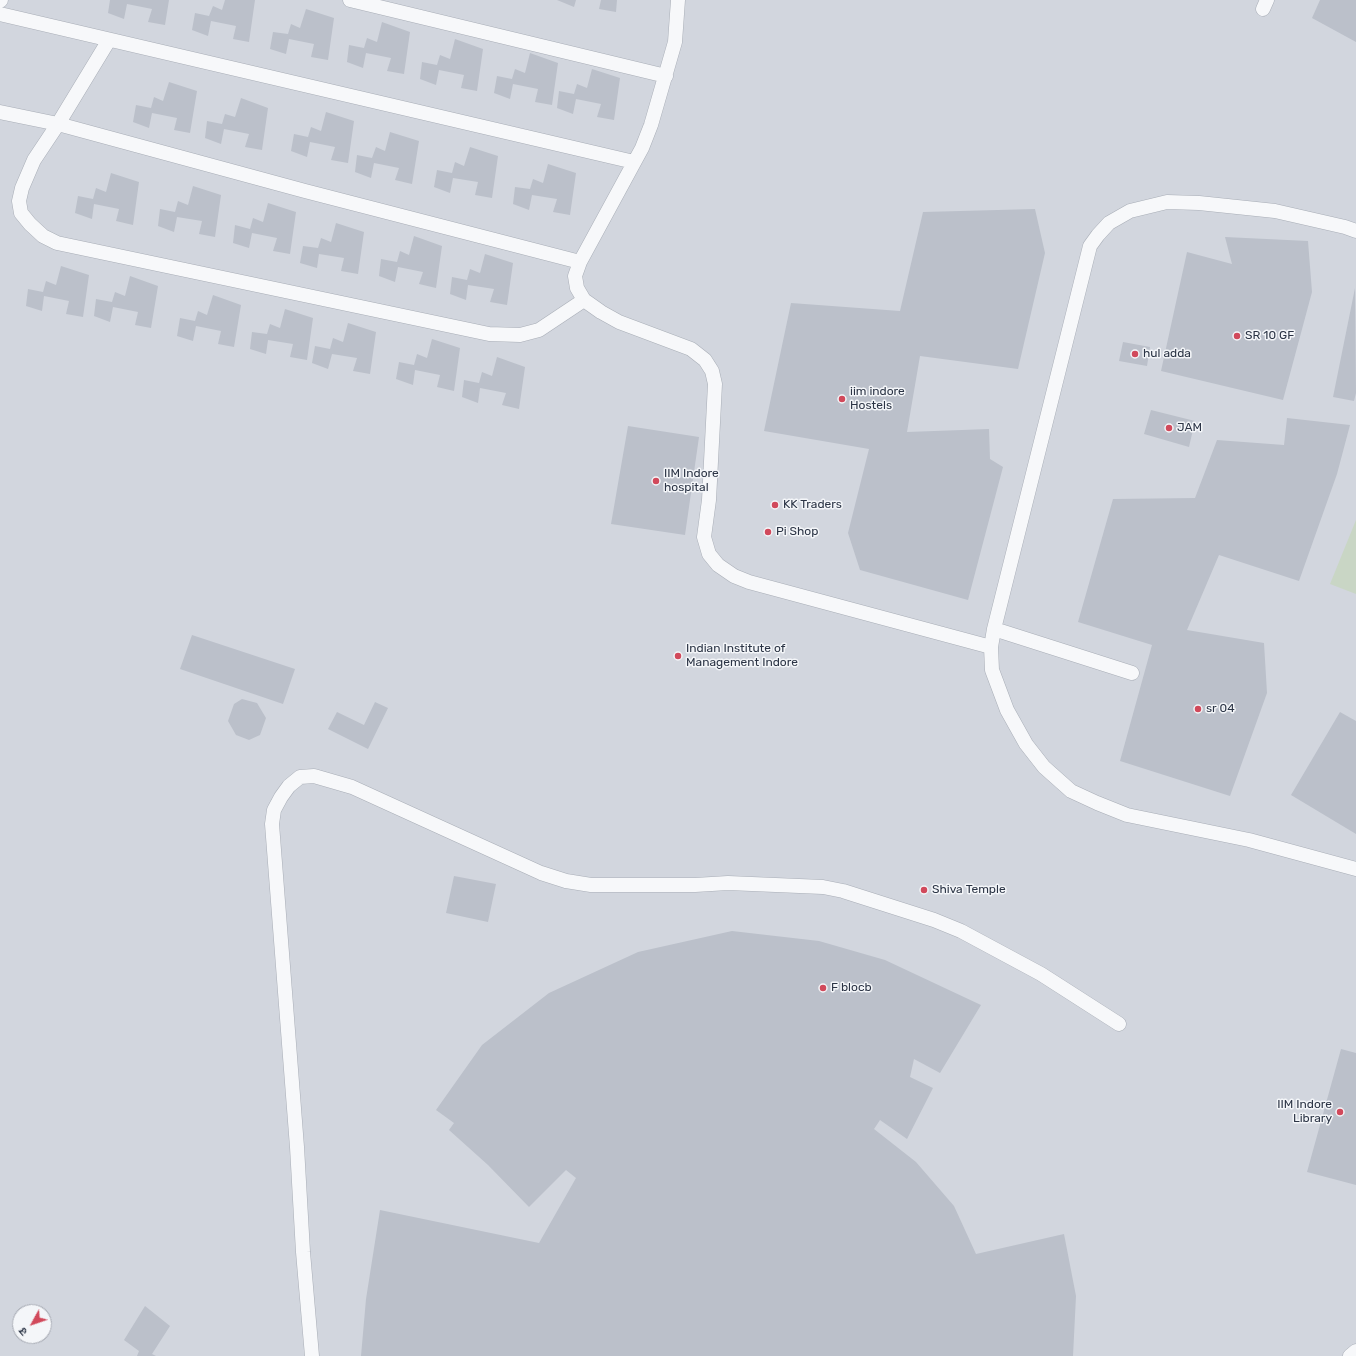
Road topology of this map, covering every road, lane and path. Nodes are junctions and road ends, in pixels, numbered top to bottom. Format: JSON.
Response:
{"nodes":[{"id":1,"x":350,"y":0,"type":"edge"},
{"id":2,"x":678,"y":0,"type":"edge"},
{"id":3,"x":0,"y":14,"type":"edge"},
{"id":4,"x":109,"y":40,"type":"junction"},
{"id":5,"x":666,"y":76,"type":"junction"},
{"id":6,"x":0,"y":112,"type":"edge"},
{"id":7,"x":58,"y":124,"type":"junction"},
{"id":8,"x":634,"y":162,"type":"junction"},
{"id":9,"x":1356,"y":231,"type":"edge"},
{"id":10,"x":580,"y":262,"type":"junction"},
{"id":11,"x":584,"y":300,"type":"junction"},
{"id":12,"x":994,"y":629,"type":"junction"},
{"id":13,"x":991,"y":647,"type":"junction"},
{"id":14,"x":1132,"y":673,"type":"dead end"},
{"id":15,"x":1356,"y":869,"type":"edge"},
{"id":16,"x":1119,"y":1024,"type":"dead end"},
{"id":17,"x":1356,"y":1351,"type":"edge"},
{"id":18,"x":1356,"y":1355,"type":"edge"},
{"id":19,"x":312,"y":1356,"type":"edge"}],
"edges":[{"from":1,"to":5,"type":"lane"},
{"from":2,"to":5,"type":"lane"},
{"from":3,"to":4,"type":"lane"},
{"from":4,"to":7,"type":"lane"},
{"from":4,"to":8,"type":"lane"},
{"from":5,"to":8,"type":"lane"},
{"from":6,"to":7,"type":"lane"},
{"from":7,"to":10,"type":"lane"},
{"from":7,"to":11,"type":"lane"},
{"from":8,"to":10,"type":"lane"},
{"from":9,"to":12,"type":"lane"},
{"from":10,"to":11,"type":"lane"},
{"from":11,"to":13,"type":"lane"},
{"from":12,"to":13,"type":"lane"},
{"from":12,"to":14,"type":"lane"},
{"from":13,"to":15,"type":"lane"},
{"from":16,"to":19,"type":"lane"},
{"from":17,"to":18,"type":"lane"}]}
